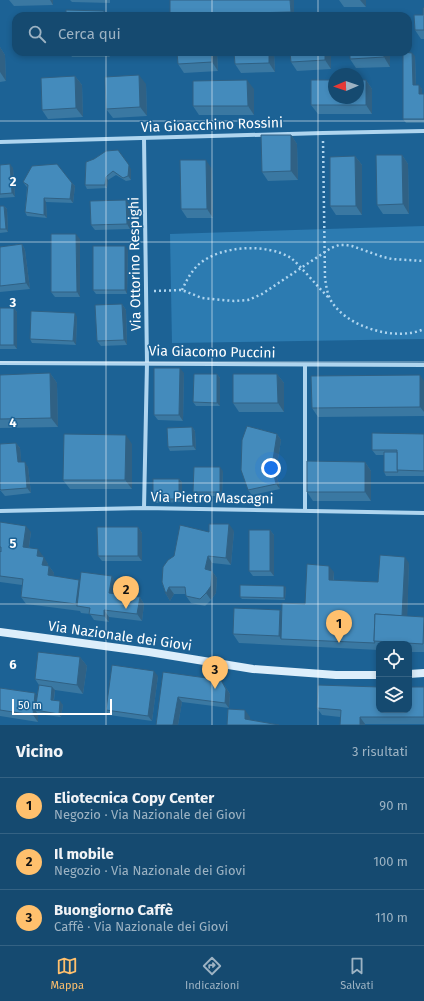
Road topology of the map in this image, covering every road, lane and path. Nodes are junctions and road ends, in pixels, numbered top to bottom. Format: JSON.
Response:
{"nodes":[{"id":1,"x":424,"y":131,"type":"edge"},
{"id":2,"x":322,"y":133,"type":"junction"},
{"id":3,"x":144,"y":138,"type":"junction"},
{"id":4,"x":0,"y":142,"type":"edge"},
{"id":5,"x":324,"y":252,"type":"junction"},
{"id":6,"x":424,"y":261,"type":"edge"},
{"id":7,"x":301,"y":268,"type":"junction"},
{"id":8,"x":182,"y":290,"type":"junction"},
{"id":9,"x":147,"y":291,"type":"junction"},
{"id":10,"x":331,"y":300,"type":"junction"},
{"id":11,"x":424,"y":329,"type":"edge"},
{"id":12,"x":0,"y":363,"type":"edge"},
{"id":13,"x":147,"y":363,"type":"junction"},
{"id":14,"x":305,"y":365,"type":"junction"},
{"id":15,"x":424,"y":365,"type":"edge"},
{"id":16,"x":144,"y":508,"type":"junction"},
{"id":17,"x":305,"y":510,"type":"junction"},
{"id":18,"x":0,"y":511,"type":"edge"},
{"id":19,"x":424,"y":512,"type":"edge"},
{"id":20,"x":0,"y":632,"type":"edge"},
{"id":21,"x":424,"y":673,"type":"edge"},
{"id":22,"x":412,"y":674,"type":"edge"},
{"id":23,"x":376,"y":675,"type":"edge"}],
"edges":[{"from":1,"to":2,"type":"street","name":"Via Gioacchino Rossini"},
{"from":2,"to":3,"type":"street","name":"Via Gioacchino Rossini"},
{"from":2,"to":5,"type":"path"},
{"from":3,"to":4,"type":"street","name":"Via Gioacchino Rossini"},
{"from":3,"to":9,"type":"street","name":"Via Ottorino Respighi"},
{"from":5,"to":6,"type":"path"},
{"from":5,"to":7,"type":"path"},
{"from":5,"to":10,"type":"path"},
{"from":7,"to":8,"type":"path"},
{"from":7,"to":8,"type":"path"},
{"from":7,"to":10,"type":"path"},
{"from":8,"to":9,"type":"path"},
{"from":9,"to":13,"type":"street","name":"Via Ottorino Respighi"},
{"from":10,"to":11,"type":"path"},
{"from":12,"to":13,"type":"street","name":"Via Giacomo Puccini"},
{"from":13,"to":14,"type":"street","name":"Via Giacomo Puccini"},
{"from":13,"to":16,"type":"street","name":"Via Ottorino Respighi"},
{"from":14,"to":15,"type":"street","name":"Via Giacomo Puccini"},
{"from":14,"to":17,"type":"street"},
{"from":16,"to":17,"type":"street","name":"Via Pietro Mascagni"},
{"from":16,"to":18,"type":"street","name":"Via Pietro Mascagni"},
{"from":17,"to":19,"type":"street","name":"Via Pietro Mascagni"},
{"from":20,"to":23,"type":"main road","name":"Via Nazionale dei Giovi"},
{"from":21,"to":22,"type":"main road"}]}
